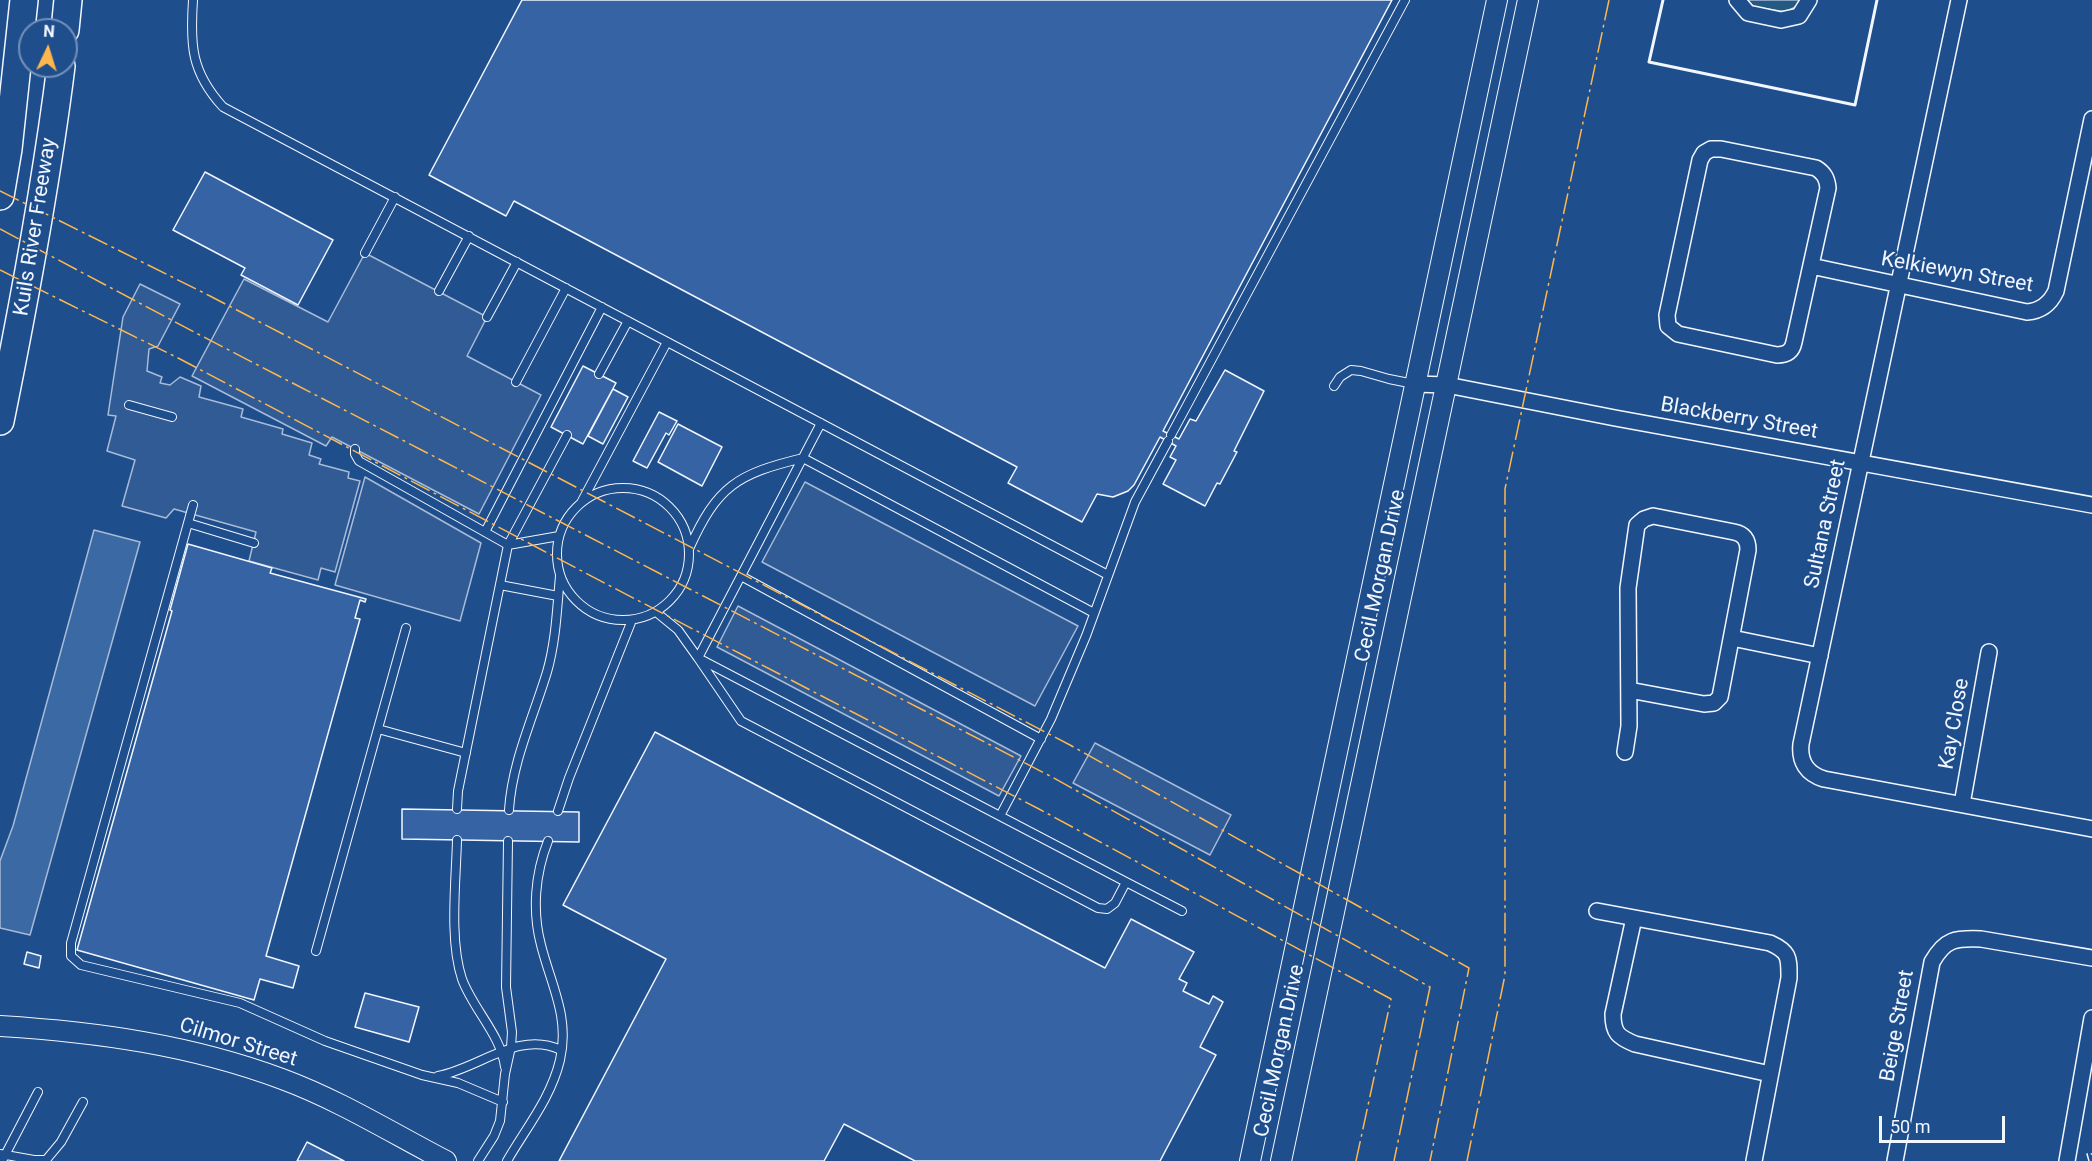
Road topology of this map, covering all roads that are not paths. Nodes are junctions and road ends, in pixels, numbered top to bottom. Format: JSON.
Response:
{"nodes":[{"id":1,"x":24,"y":0,"type":"edge"},
{"id":2,"x":68,"y":0,"type":"edge"},
{"id":3,"x":194,"y":0,"type":"edge"},
{"id":4,"x":1405,"y":0,"type":"edge"},
{"id":5,"x":1497,"y":0,"type":"edge"},
{"id":6,"x":1528,"y":0,"type":"edge"},
{"id":7,"x":1737,"y":0,"type":"edge"},
{"id":8,"x":1809,"y":0,"type":"edge"},
{"id":9,"x":1959,"y":0,"type":"edge"},
{"id":10,"x":66,"y":18,"type":"edge"},
{"id":11,"x":59,"y":78,"type":"edge"},
{"id":12,"x":2092,"y":119,"type":"edge"},
{"id":13,"x":2086,"y":181,"type":"edge"},
{"id":14,"x":0,"y":196,"type":"edge"},
{"id":15,"x":394,"y":197,"type":"junction"},
{"id":16,"x":468,"y":236,"type":"junction"},
{"id":17,"x":365,"y":253,"type":"dead end"},
{"id":18,"x":517,"y":261,"type":"junction"},
{"id":19,"x":1811,"y":266,"type":"junction"},
{"id":20,"x":1898,"y":285,"type":"junction"},
{"id":21,"x":566,"y":288,"type":"junction"},
{"id":22,"x":439,"y":291,"type":"dead end"},
{"id":23,"x":602,"y":307,"type":"junction"},
{"id":24,"x":488,"y":317,"type":"dead end"},
{"id":25,"x":628,"y":321,"type":"junction"},
{"id":26,"x":667,"y":342,"type":"junction"},
{"id":27,"x":599,"y":374,"type":"dead end"},
{"id":28,"x":516,"y":382,"type":"dead end"},
{"id":29,"x":1414,"y":384,"type":"junction"},
{"id":30,"x":1447,"y":385,"type":"junction"},
{"id":31,"x":1334,"y":386,"type":"dead end"},
{"id":32,"x":129,"y":405,"type":"dead end"},
{"id":33,"x":172,"y":417,"type":"dead end"},
{"id":34,"x":0,"y":422,"type":"edge"},
{"id":35,"x":821,"y":423,"type":"junction"},
{"id":36,"x":567,"y":435,"type":"dead end"},
{"id":37,"x":356,"y":449,"type":"dead end"},
{"id":38,"x":803,"y":458,"type":"junction"},
{"id":39,"x":1861,"y":462,"type":"junction"},
{"id":40,"x":582,"y":502,"type":"junction"},
{"id":41,"x":2092,"y":505,"type":"edge"},
{"id":42,"x":193,"y":506,"type":"dead end"},
{"id":43,"x":188,"y":523,"type":"junction"},
{"id":44,"x":485,"y":532,"type":"junction"},
{"id":45,"x":559,"y":536,"type":"junction"},
{"id":46,"x":254,"y":543,"type":"dead end"},
{"id":47,"x":508,"y":545,"type":"junction"},
{"id":48,"x":689,"y":549,"type":"junction"},
{"id":49,"x":1108,"y":575,"type":"junction"},
{"id":50,"x":560,"y":576,"type":"junction"},
{"id":51,"x":741,"y":576,"type":"junction"},
{"id":52,"x":500,"y":585,"type":"junction"},
{"id":53,"x":558,"y":596,"type":"junction"},
{"id":54,"x":656,"y":612,"type":"junction"},
{"id":55,"x":1094,"y":613,"type":"junction"},
{"id":56,"x":632,"y":620,"type":"junction"},
{"id":57,"x":406,"y":628,"type":"dead end"},
{"id":58,"x":1732,"y":638,"type":"junction"},
{"id":59,"x":1989,"y":652,"type":"dead end"},
{"id":60,"x":1820,"y":656,"type":"junction"},
{"id":61,"x":698,"y":658,"type":"junction"},
{"id":62,"x":1629,"y":690,"type":"junction"},
{"id":63,"x":378,"y":729,"type":"junction"},
{"id":64,"x":1041,"y":739,"type":"junction"},
{"id":65,"x":1625,"y":752,"type":"dead end"},
{"id":66,"x":466,"y":753,"type":"junction"},
{"id":67,"x":1962,"y":804,"type":"junction"},
{"id":68,"x":457,"y":809,"type":"dead end"},
{"id":69,"x":508,"y":810,"type":"dead end"},
{"id":70,"x":558,"y":811,"type":"dead end"},
{"id":71,"x":1000,"y":816,"type":"junction"},
{"id":72,"x":2092,"y":829,"type":"edge"},
{"id":73,"x":457,"y":840,"type":"dead end"},
{"id":74,"x":508,"y":841,"type":"dead end"},
{"id":75,"x":548,"y":841,"type":"dead end"},
{"id":76,"x":1126,"y":882,"type":"junction"},
{"id":77,"x":1182,"y":911,"type":"dead end"},
{"id":78,"x":1597,"y":911,"type":"dead end"},
{"id":79,"x":1634,"y":918,"type":"junction"},
{"id":80,"x":316,"y":951,"type":"dead end"},
{"id":81,"x":2092,"y":958,"type":"edge"},
{"id":82,"x":2092,"y":1018,"type":"edge"},
{"id":83,"x":0,"y":1026,"type":"edge"},
{"id":84,"x":511,"y":1047,"type":"junction"},
{"id":85,"x":561,"y":1050,"type":"junction"},
{"id":86,"x":501,"y":1052,"type":"junction"},
{"id":87,"x":506,"y":1074,"type":"junction"},
{"id":88,"x":1770,"y":1074,"type":"junction"},
{"id":89,"x":435,"y":1077,"type":"junction"},
{"id":90,"x":38,"y":1092,"type":"dead end"},
{"id":91,"x":83,"y":1102,"type":"dead end"},
{"id":92,"x":503,"y":1102,"type":"junction"},
{"id":93,"x":2,"y":1157,"type":"edge"},
{"id":94,"x":446,"y":1161,"type":"edge"},
{"id":95,"x":478,"y":1161,"type":"edge"},
{"id":96,"x":507,"y":1161,"type":"edge"},
{"id":97,"x":1250,"y":1161,"type":"edge"},
{"id":98,"x":1281,"y":1161,"type":"edge"},
{"id":99,"x":1754,"y":1161,"type":"edge"},
{"id":100,"x":1895,"y":1161,"type":"edge"},
{"id":101,"x":2067,"y":1161,"type":"edge"}],
"edges":[{"from":1,"to":14,"type":"highway","name":"Kuils River Freeway"},
{"from":2,"to":10,"type":"highway"},
{"from":3,"to":15,"type":"lane"},
{"from":4,"to":49,"type":"lane"},
{"from":5,"to":29,"type":"street","name":"Cecil Morgan Drive"},
{"from":6,"to":30,"type":"street","name":"Cecil Morgan Drive"},
{"from":7,"to":8,"type":"street"},
{"from":9,"to":20,"type":"street","name":"Sultana Street"},
{"from":11,"to":34,"type":"highway","name":"Kuils River Freeway"},
{"from":12,"to":13,"type":"street","name":"Kelkiewyn Street"},
{"from":13,"to":20,"type":"street","name":"Kelkiewyn Street"},
{"from":15,"to":16,"type":"lane"},
{"from":15,"to":17,"type":"lane"},
{"from":16,"to":18,"type":"lane"},
{"from":16,"to":22,"type":"lane"},
{"from":18,"to":21,"type":"lane"},
{"from":18,"to":24,"type":"lane"},
{"from":19,"to":19,"type":"street"},
{"from":19,"to":20,"type":"street","name":"Kelkiewyn Street"},
{"from":20,"to":39,"type":"street","name":"Sultana Street"},
{"from":21,"to":23,"type":"lane"},
{"from":21,"to":28,"type":"lane"},
{"from":23,"to":25,"type":"lane"},
{"from":23,"to":44,"type":"lane"},
{"from":25,"to":26,"type":"lane"},
{"from":25,"to":27,"type":"lane"},
{"from":26,"to":35,"type":"lane"},
{"from":26,"to":40,"type":"lane"},
{"from":29,"to":30,"type":"street","name":"Blackberry Street"},
{"from":29,"to":31,"type":"lane"},
{"from":29,"to":97,"type":"street","name":"Cecil Morgan Drive"},
{"from":30,"to":39,"type":"street","name":"Blackberry Street"},
{"from":30,"to":98,"type":"street","name":"Cecil Morgan Drive"},
{"from":32,"to":33,"type":"lane"},
{"from":35,"to":38,"type":"lane"},
{"from":35,"to":49,"type":"lane"},
{"from":36,"to":47,"type":"lane"},
{"from":37,"to":44,"type":"lane"},
{"from":38,"to":48,"type":"lane"},
{"from":38,"to":51,"type":"lane"},
{"from":38,"to":55,"type":"lane"},
{"from":39,"to":41,"type":"street","name":"Blackberry Street"},
{"from":39,"to":60,"type":"street","name":"Sultana Street"},
{"from":40,"to":45,"type":"lane"},
{"from":40,"to":48,"type":"lane"},
{"from":42,"to":43,"type":"lane"},
{"from":43,"to":46,"type":"lane"},
{"from":43,"to":89,"type":"lane"},
{"from":44,"to":47,"type":"lane"},
{"from":45,"to":47,"type":"lane"},
{"from":45,"to":50,"type":"lane"},
{"from":47,"to":52,"type":"lane"},
{"from":48,"to":54,"type":"lane"},
{"from":49,"to":55,"type":"lane"},
{"from":50,"to":53,"type":"lane"},
{"from":50,"to":56,"type":"lane"},
{"from":51,"to":61,"type":"lane"},
{"from":51,"to":64,"type":"lane"},
{"from":52,"to":53,"type":"lane"},
{"from":52,"to":66,"type":"lane"},
{"from":53,"to":69,"type":"lane"},
{"from":54,"to":56,"type":"lane"},
{"from":54,"to":61,"type":"lane"},
{"from":55,"to":64,"type":"lane"},
{"from":56,"to":70,"type":"lane"},
{"from":57,"to":63,"type":"lane"},
{"from":58,"to":60,"type":"street"},
{"from":58,"to":62,"type":"street"},
{"from":58,"to":62,"type":"street"},
{"from":59,"to":67,"type":"street","name":"Kay Close"},
{"from":60,"to":67,"type":"street","name":"Sultana Street"},
{"from":61,"to":71,"type":"lane"},
{"from":61,"to":76,"type":"lane"},
{"from":62,"to":65,"type":"street"},
{"from":63,"to":66,"type":"lane"},
{"from":63,"to":80,"type":"lane"},
{"from":64,"to":71,"type":"lane"},
{"from":66,"to":68,"type":"lane"},
{"from":67,"to":72,"type":"street","name":"Sultana Street"},
{"from":71,"to":76,"type":"lane"},
{"from":73,"to":86,"type":"lane"},
{"from":74,"to":84,"type":"lane"},
{"from":75,"to":85,"type":"lane"},
{"from":76,"to":77,"type":"lane"},
{"from":78,"to":79,"type":"street"},
{"from":79,"to":88,"type":"street"},
{"from":79,"to":88,"type":"street"},
{"from":81,"to":100,"type":"street","name":"Beige Street"},
{"from":82,"to":101,"type":"street"},
{"from":83,"to":94,"type":"street","name":"Cilmor Street"},
{"from":84,"to":85,"type":"lane"},
{"from":84,"to":86,"type":"lane"},
{"from":84,"to":87,"type":"lane"},
{"from":85,"to":96,"type":"lane"},
{"from":86,"to":87,"type":"lane"},
{"from":86,"to":89,"type":"lane"},
{"from":87,"to":92,"type":"lane"},
{"from":88,"to":99,"type":"street"},
{"from":89,"to":92,"type":"lane"},
{"from":90,"to":93,"type":"lane"},
{"from":91,"to":93,"type":"lane"},
{"from":92,"to":95,"type":"lane"}]}
